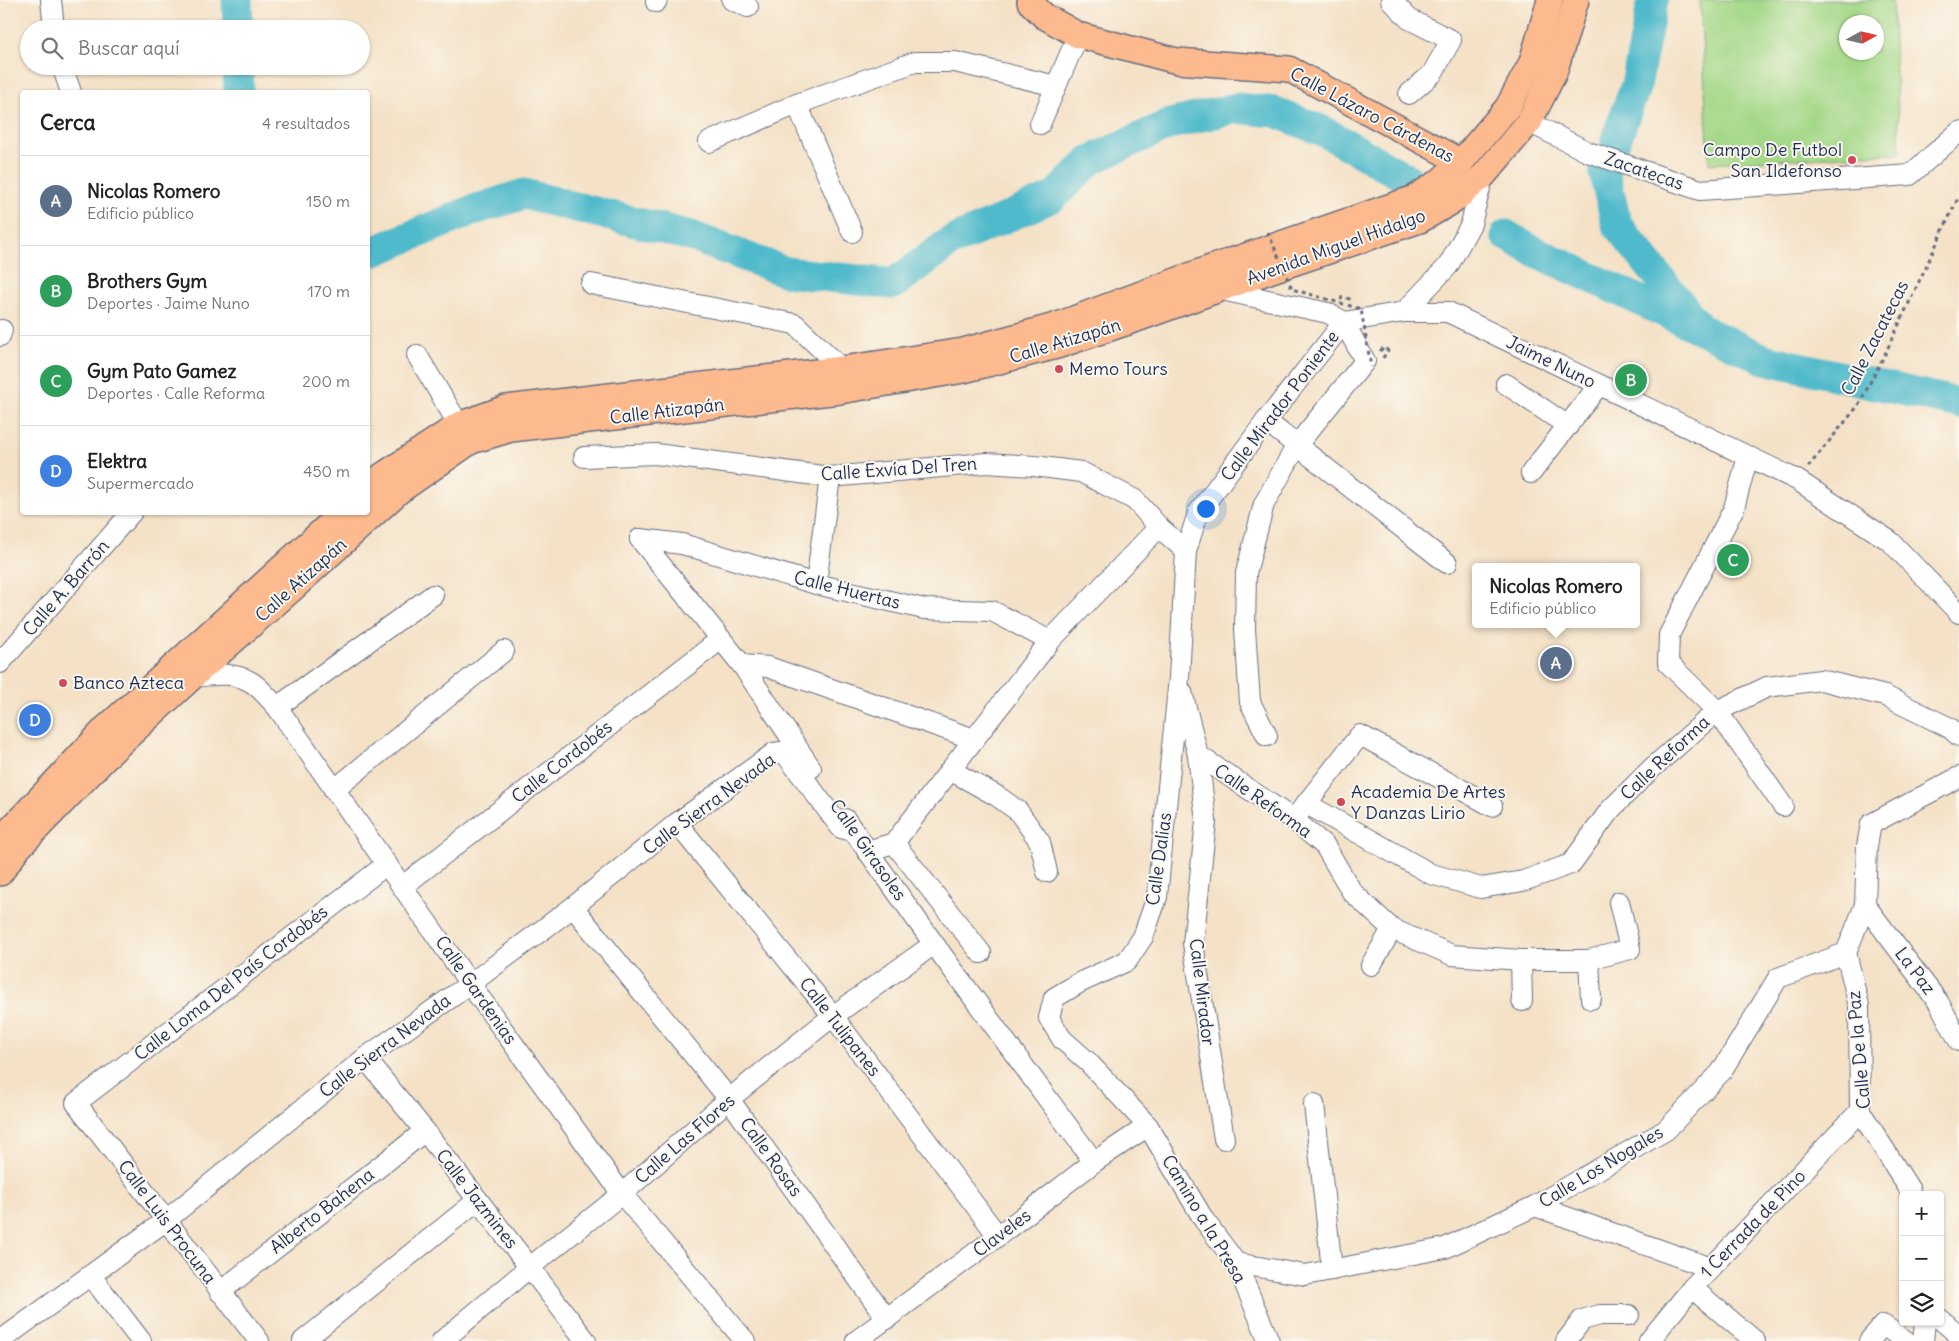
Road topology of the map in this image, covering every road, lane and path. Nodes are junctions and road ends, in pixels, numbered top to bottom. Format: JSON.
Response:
{"nodes":[{"id":1,"x":51,"y":0,"type":"edge"},
{"id":2,"x":1391,"y":0,"type":"edge"},
{"id":3,"x":1550,"y":0,"type":"edge"},
{"id":4,"x":1576,"y":0,"type":"edge"},
{"id":5,"x":1028,"y":1,"type":"edge"},
{"id":6,"x":53,"y":20,"type":"edge"},
{"id":7,"x":1078,"y":35,"type":"junction"},
{"id":8,"x":65,"y":75,"type":"edge"},
{"id":9,"x":1056,"y":86,"type":"junction"},
{"id":10,"x":69,"y":90,"type":"edge"},
{"id":11,"x":1409,"y":94,"type":"dead end"},
{"id":12,"x":797,"y":104,"type":"junction"},
{"id":13,"x":1529,"y":122,"type":"junction"},
{"id":14,"x":1040,"y":124,"type":"dead end"},
{"id":15,"x":1959,"y":132,"type":"edge"},
{"id":16,"x":709,"y":142,"type":"dead end"},
{"id":17,"x":1461,"y":162,"type":"junction"},
{"id":18,"x":1482,"y":176,"type":"junction"},
{"id":19,"x":1959,"y":196,"type":"edge"},
{"id":20,"x":852,"y":232,"type":"dead end"},
{"id":21,"x":1268,"y":232,"type":"dead end"},
{"id":22,"x":1211,"y":280,"type":"junction"},
{"id":23,"x":591,"y":284,"type":"dead end"},
{"id":24,"x":1342,"y":297,"type":"dead end"},
{"id":25,"x":1360,"y":302,"type":"dead end"},
{"id":26,"x":1404,"y":312,"type":"junction"},
{"id":27,"x":1344,"y":322,"type":"junction"},
{"id":28,"x":418,"y":356,"type":"dead end"},
{"id":29,"x":1371,"y":367,"type":"dead end"},
{"id":30,"x":842,"y":369,"type":"junction"},
{"id":31,"x":1506,"y":384,"type":"dead end"},
{"id":32,"x":1599,"y":385,"type":"junction"},
{"id":33,"x":1266,"y":421,"type":"junction"},
{"id":34,"x":459,"y":425,"type":"junction"},
{"id":35,"x":1568,"y":426,"type":"junction"},
{"id":36,"x":1297,"y":445,"type":"junction"},
{"id":37,"x":1748,"y":456,"type":"junction"},
{"id":38,"x":584,"y":457,"type":"dead end"},
{"id":39,"x":1531,"y":473,"type":"dead end"},
{"id":40,"x":830,"y":476,"type":"junction"},
{"id":41,"x":1797,"y":480,"type":"junction"},
{"id":42,"x":370,"y":488,"type":"edge"},
{"id":43,"x":129,"y":515,"type":"edge"},
{"id":44,"x":340,"y":515,"type":"edge"},
{"id":45,"x":1159,"y":527,"type":"junction"},
{"id":46,"x":640,"y":539,"type":"joint"},
{"id":47,"x":1186,"y":551,"type":"junction"},
{"id":48,"x":1448,"y":564,"type":"dead end"},
{"id":49,"x":816,"y":584,"type":"junction"},
{"id":50,"x":433,"y":595,"type":"dead end"},
{"id":51,"x":1959,"y":613,"type":"edge"},
{"id":52,"x":721,"y":639,"type":"junction"},
{"id":53,"x":1050,"y":641,"type":"junction"},
{"id":54,"x":504,"y":651,"type":"dead end"},
{"id":55,"x":0,"y":663,"type":"edge"},
{"id":56,"x":742,"y":665,"type":"junction"},
{"id":57,"x":186,"y":669,"type":"junction"},
{"id":58,"x":1179,"y":678,"type":"junction"},
{"id":59,"x":277,"y":708,"type":"junction"},
{"id":60,"x":1717,"y":711,"type":"junction"},
{"id":61,"x":1267,"y":736,"type":"dead end"},
{"id":62,"x":1959,"y":736,"type":"edge"},
{"id":63,"x":974,"y":739,"type":"junction"},
{"id":64,"x":1198,"y":755,"type":"junction"},
{"id":65,"x":950,"y":770,"type":"junction"},
{"id":66,"x":1959,"y":777,"type":"edge"},
{"id":67,"x":334,"y":790,"type":"junction"},
{"id":68,"x":1307,"y":804,"type":"junction"},
{"id":69,"x":1492,"y":806,"type":"dead end"},
{"id":70,"x":1784,"y":806,"type":"dead end"},
{"id":71,"x":1293,"y":819,"type":"junction"},
{"id":72,"x":677,"y":823,"type":"junction"},
{"id":73,"x":853,"y":830,"type":"junction"},
{"id":74,"x":894,"y":843,"type":"junction"},
{"id":75,"x":0,"y":844,"type":"edge"},
{"id":76,"x":867,"y":852,"type":"junction"},
{"id":77,"x":387,"y":864,"type":"junction"},
{"id":78,"x":1047,"y":872,"type":"dead end"},
{"id":79,"x":0,"y":873,"type":"edge"},
{"id":80,"x":403,"y":886,"type":"junction"},
{"id":81,"x":1619,"y":902,"type":"dead end"},
{"id":82,"x":1865,"y":905,"type":"junction"},
{"id":83,"x":573,"y":907,"type":"junction"},
{"id":84,"x":1392,"y":929,"type":"junction"},
{"id":85,"x":934,"y":944,"type":"junction"},
{"id":86,"x":981,"y":953,"type":"dead end"},
{"id":87,"x":1846,"y":954,"type":"junction"},
{"id":88,"x":1521,"y":960,"type":"junction"},
{"id":89,"x":1589,"y":960,"type":"junction"},
{"id":90,"x":1371,"y":965,"type":"dead end"},
{"id":91,"x":470,"y":984,"type":"junction"},
{"id":92,"x":1590,"y":999,"type":"dead end"},
{"id":93,"x":1522,"y":1001,"type":"dead end"},
{"id":94,"x":833,"y":1016,"type":"junction"},
{"id":95,"x":1959,"y":1040,"type":"edge"},
{"id":96,"x":365,"y":1058,"type":"junction"},
{"id":97,"x":729,"y":1099,"type":"junction"},
{"id":98,"x":76,"y":1103,"type":"joint"},
{"id":99,"x":1314,"y":1104,"type":"dead end"},
{"id":100,"x":1860,"y":1111,"type":"junction"},
{"id":101,"x":1148,"y":1126,"type":"junction"},
{"id":102,"x":425,"y":1131,"type":"junction"},
{"id":103,"x":1224,"y":1139,"type":"dead end"},
{"id":104,"x":1094,"y":1162,"type":"junction"},
{"id":105,"x":1910,"y":1191,"type":"edge"},
{"id":106,"x":622,"y":1194,"type":"junction"},
{"id":107,"x":478,"y":1200,"type":"junction"},
{"id":108,"x":1535,"y":1206,"type":"junction"},
{"id":109,"x":165,"y":1221,"type":"junction"},
{"id":110,"x":998,"y":1236,"type":"junction"},
{"id":111,"x":1236,"y":1263,"type":"junction"},
{"id":112,"x":530,"y":1267,"type":"junction"},
{"id":113,"x":1711,"y":1268,"type":"junction"},
{"id":114,"x":1332,"y":1270,"type":"junction"},
{"id":115,"x":91,"y":1276,"type":"junction"},
{"id":116,"x":1692,"y":1288,"type":"junction"},
{"id":117,"x":220,"y":1292,"type":"junction"},
{"id":118,"x":1629,"y":1315,"type":"dead end"},
{"id":119,"x":887,"y":1319,"type":"junction"},
{"id":120,"x":1944,"y":1322,"type":"edge"},
{"id":121,"x":1925,"y":1326,"type":"edge"},
{"id":122,"x":1959,"y":1335,"type":"edge"},
{"id":123,"x":0,"y":1341,"type":"edge"},
{"id":124,"x":141,"y":1341,"type":"edge"},
{"id":125,"x":259,"y":1341,"type":"edge"},
{"id":126,"x":303,"y":1341,"type":"edge"},
{"id":127,"x":442,"y":1341,"type":"edge"},
{"id":128,"x":586,"y":1341,"type":"edge"},
{"id":129,"x":745,"y":1341,"type":"edge"},
{"id":130,"x":856,"y":1341,"type":"edge"},
{"id":131,"x":1269,"y":1341,"type":"edge"},
{"id":132,"x":1566,"y":1341,"type":"edge"},
{"id":133,"x":1649,"y":1341,"type":"edge"},
{"id":134,"x":1755,"y":1341,"type":"edge"},
{"id":135,"x":1869,"y":1341,"type":"edge"},
{"id":136,"x":1906,"y":1341,"type":"edge"},
{"id":137,"x":1923,"y":1341,"type":"edge"}],
"edges":[{"from":1,"to":6,"type":"street"},
{"from":2,"to":11,"type":"street"},
{"from":3,"to":17,"type":"main road","name":"Avenida Miguel Hidalgo"},
{"from":4,"to":13,"type":"main road","name":"Avenida Miguel Hidalgo"},
{"from":5,"to":7,"type":"main road","name":"Calle Lázaro Cárdenas"},
{"from":7,"to":9,"type":"street"},
{"from":7,"to":17,"type":"main road","name":"Calle Lázaro Cárdenas"},
{"from":8,"to":10,"type":"street"},
{"from":9,"to":12,"type":"street"},
{"from":9,"to":14,"type":"street"},
{"from":12,"to":16,"type":"street"},
{"from":12,"to":20,"type":"street"},
{"from":13,"to":15,"type":"street","name":"Zacatecas"},
{"from":13,"to":18,"type":"main road","name":"Avenida Miguel Hidalgo"},
{"from":17,"to":22,"type":"main road","name":"Avenida Miguel Hidalgo"},
{"from":18,"to":22,"type":"main road","name":"Avenida Miguel Hidalgo"},
{"from":18,"to":26,"type":"street"},
{"from":19,"to":41,"type":"path","name":"Calle Zacatecas"},
{"from":21,"to":29,"type":"path","bridge":true},
{"from":22,"to":27,"type":"street"},
{"from":22,"to":30,"type":"main road","name":"Calle Atizapán"},
{"from":22,"to":57,"type":"main road","name":"Calle Atizapán"},
{"from":23,"to":30,"type":"street"},
{"from":24,"to":25,"type":"path"},
{"from":26,"to":27,"type":"street","name":"Jaime Nuno"},
{"from":26,"to":32,"type":"street","name":"Jaime Nuno"},
{"from":27,"to":33,"type":"street","name":"Calle Mirador Poniente"},
{"from":27,"to":36,"type":"street","name":"Calle Mirador Poniente"},
{"from":28,"to":34,"type":"street"},
{"from":30,"to":34,"type":"main road","name":"Calle Atizapán"},
{"from":31,"to":35,"type":"street"},
{"from":32,"to":35,"type":"street"},
{"from":32,"to":37,"type":"street","name":"Jaime Nuno"},
{"from":33,"to":36,"type":"street"},
{"from":33,"to":47,"type":"street","name":"Calle Mirador Poniente"},
{"from":34,"to":42,"type":"main road","name":"Calle Atizapán"},
{"from":35,"to":39,"type":"street"},
{"from":36,"to":48,"type":"street"},
{"from":36,"to":61,"type":"street","name":"Calle Mirador Poniente"},
{"from":37,"to":41,"type":"street","name":"Jaime Nuno"},
{"from":37,"to":60,"type":"street","name":"Calle Reforma"},
{"from":38,"to":40,"type":"street","name":"Calle Exvía Del Tren"},
{"from":40,"to":45,"type":"street","name":"Calle Exvía Del Tren"},
{"from":40,"to":49,"type":"street"},
{"from":41,"to":51,"type":"street","name":"Jaime Nuno"},
{"from":43,"to":55,"type":"street","name":"Calle A. Barrón"},
{"from":44,"to":57,"type":"main road","name":"Calle Atizapán"},
{"from":45,"to":47,"type":"street","name":"Calle Exvía Del Tren"},
{"from":45,"to":53,"type":"street"},
{"from":46,"to":49,"type":"street","name":"Calle Huertas"},
{"from":46,"to":52,"type":"street","name":"Calle Girasoles"},
{"from":47,"to":58,"type":"street"},
{"from":49,"to":53,"type":"street","name":"Calle Huertas"},
{"from":50,"to":59,"type":"street"},
{"from":52,"to":56,"type":"street","name":"Calle Girasoles"},
{"from":52,"to":80,"type":"street","name":"Calle Cordobés"},
{"from":53,"to":63,"type":"street"},
{"from":54,"to":67,"type":"street"},
{"from":56,"to":63,"type":"street"},
{"from":56,"to":73,"type":"street","name":"Calle Girasoles"},
{"from":57,"to":59,"type":"street","name":"Calle Gardenias"},
{"from":57,"to":75,"type":"main road"},
{"from":57,"to":79,"type":"main road"},
{"from":58,"to":64,"type":"street","name":"Calle Reforma"},
{"from":58,"to":101,"type":"street","name":"Calle Dalias"},
{"from":59,"to":67,"type":"street","name":"Calle Gardenias"},
{"from":60,"to":62,"type":"street","name":"Calle Reforma"},
{"from":60,"to":68,"type":"street","name":"Calle Reforma"},
{"from":60,"to":70,"type":"street","name":"Calle Reforma"},
{"from":63,"to":65,"type":"street"},
{"from":64,"to":71,"type":"street","name":"Calle Reforma"},
{"from":64,"to":103,"type":"street","name":"Calle Mirador"},
{"from":65,"to":74,"type":"street"},
{"from":65,"to":78,"type":"street"},
{"from":66,"to":82,"type":"street"},
{"from":67,"to":77,"type":"street","name":"Calle Gardenias"},
{"from":68,"to":69,"type":"street"},
{"from":68,"to":71,"type":"street"},
{"from":71,"to":84,"type":"street","name":"Calle Reforma"},
{"from":72,"to":73,"type":"street","name":"Calle Sierra Nevada"},
{"from":72,"to":83,"type":"street","name":"Calle Sierra Nevada"},
{"from":72,"to":94,"type":"street","name":"Calle Tulipanes"},
{"from":73,"to":76,"type":"street","name":"Calle Girasoles"},
{"from":74,"to":76,"type":"street"},
{"from":74,"to":86,"type":"street"},
{"from":76,"to":85,"type":"street","name":"Calle Girasoles"},
{"from":77,"to":80,"type":"street","name":"Calle Gardenias"},
{"from":77,"to":98,"type":"street","name":"Calle Loma Del País Cordobés"},
{"from":80,"to":91,"type":"street","name":"Calle Gardenias"},
{"from":81,"to":89,"type":"street","name":"Calle Reforma"},
{"from":82,"to":87,"type":"street"},
{"from":82,"to":95,"type":"street","name":"La Paz"},
{"from":83,"to":91,"type":"street","name":"Calle Sierra Nevada"},
{"from":83,"to":97,"type":"street","name":"Calle Rosas"},
{"from":84,"to":88,"type":"street","name":"Calle Reforma"},
{"from":84,"to":90,"type":"street"},
{"from":85,"to":94,"type":"street","name":"Calle Las Flores"},
{"from":85,"to":104,"type":"street","name":"Calle Girasoles"},
{"from":87,"to":100,"type":"street","name":"Calle De la Paz"},
{"from":87,"to":108,"type":"street","name":"Calle Los Nogales"},
{"from":88,"to":89,"type":"street","name":"Calle Reforma"},
{"from":88,"to":93,"type":"street"},
{"from":89,"to":92,"type":"street"},
{"from":91,"to":96,"type":"street","name":"Calle Sierra Nevada"},
{"from":91,"to":106,"type":"street","name":"Calle Gardenias"},
{"from":94,"to":97,"type":"street","name":"Calle Las Flores"},
{"from":94,"to":110,"type":"street","name":"Calle Tulipanes"},
{"from":96,"to":102,"type":"street","name":"Calle Jazmines"},
{"from":96,"to":109,"type":"street","name":"Calle Sierra Nevada"},
{"from":97,"to":106,"type":"street","name":"Calle Las Flores"},
{"from":97,"to":119,"type":"street","name":"Calle Rosas"},
{"from":98,"to":109,"type":"street","name":"Calle Luis Procuna"},
{"from":99,"to":114,"type":"street"},
{"from":100,"to":105,"type":"street","name":"Calle De la Paz"},
{"from":100,"to":113,"type":"street","name":"1 Cerrada de Pino"},
{"from":101,"to":104,"type":"street","name":"Claveles"},
{"from":101,"to":111,"type":"street","name":"Camino a la Presa"},
{"from":102,"to":107,"type":"street","name":"Calle Jazmines"},
{"from":102,"to":117,"type":"street","name":"Alberto Bahena"},
{"from":104,"to":110,"type":"street","name":"Claveles"},
{"from":106,"to":112,"type":"street","name":"Calle Las Flores"},
{"from":106,"to":129,"type":"street","name":"Calle Gardenias"},
{"from":107,"to":112,"type":"street","name":"Calle Jazmines"},
{"from":107,"to":126,"type":"street"},
{"from":108,"to":113,"type":"street"},
{"from":108,"to":114,"type":"street","name":"Calle Los Nogales"},
{"from":109,"to":115,"type":"street","name":"Calle Sierra Nevada"},
{"from":109,"to":117,"type":"street","name":"Calle Luis Procuna"},
{"from":110,"to":119,"type":"street","name":"Claveles"},
{"from":111,"to":114,"type":"street","name":"Calle Los Nogales"},
{"from":111,"to":131,"type":"street","name":"Camino a la Presa"},
{"from":112,"to":127,"type":"street","name":"Calle Las Flores"},
{"from":112,"to":128,"type":"street","name":"Calle Jazmines"},
{"from":113,"to":116,"type":"street","name":"1 Cerrada de Pino"},
{"from":115,"to":123,"type":"street","name":"Calle Sierra Nevada"},
{"from":115,"to":124,"type":"street"},
{"from":116,"to":133,"type":"street","name":"1 Cerrada de Pino"},
{"from":116,"to":134,"type":"street"},
{"from":117,"to":125,"type":"street","name":"Calle Luis Procuna"},
{"from":118,"to":132,"type":"street"},
{"from":119,"to":130,"type":"street","name":"Claveles"},
{"from":120,"to":122,"type":"street"},
{"from":121,"to":137,"type":"street"},
{"from":135,"to":136,"type":"street"}]}
